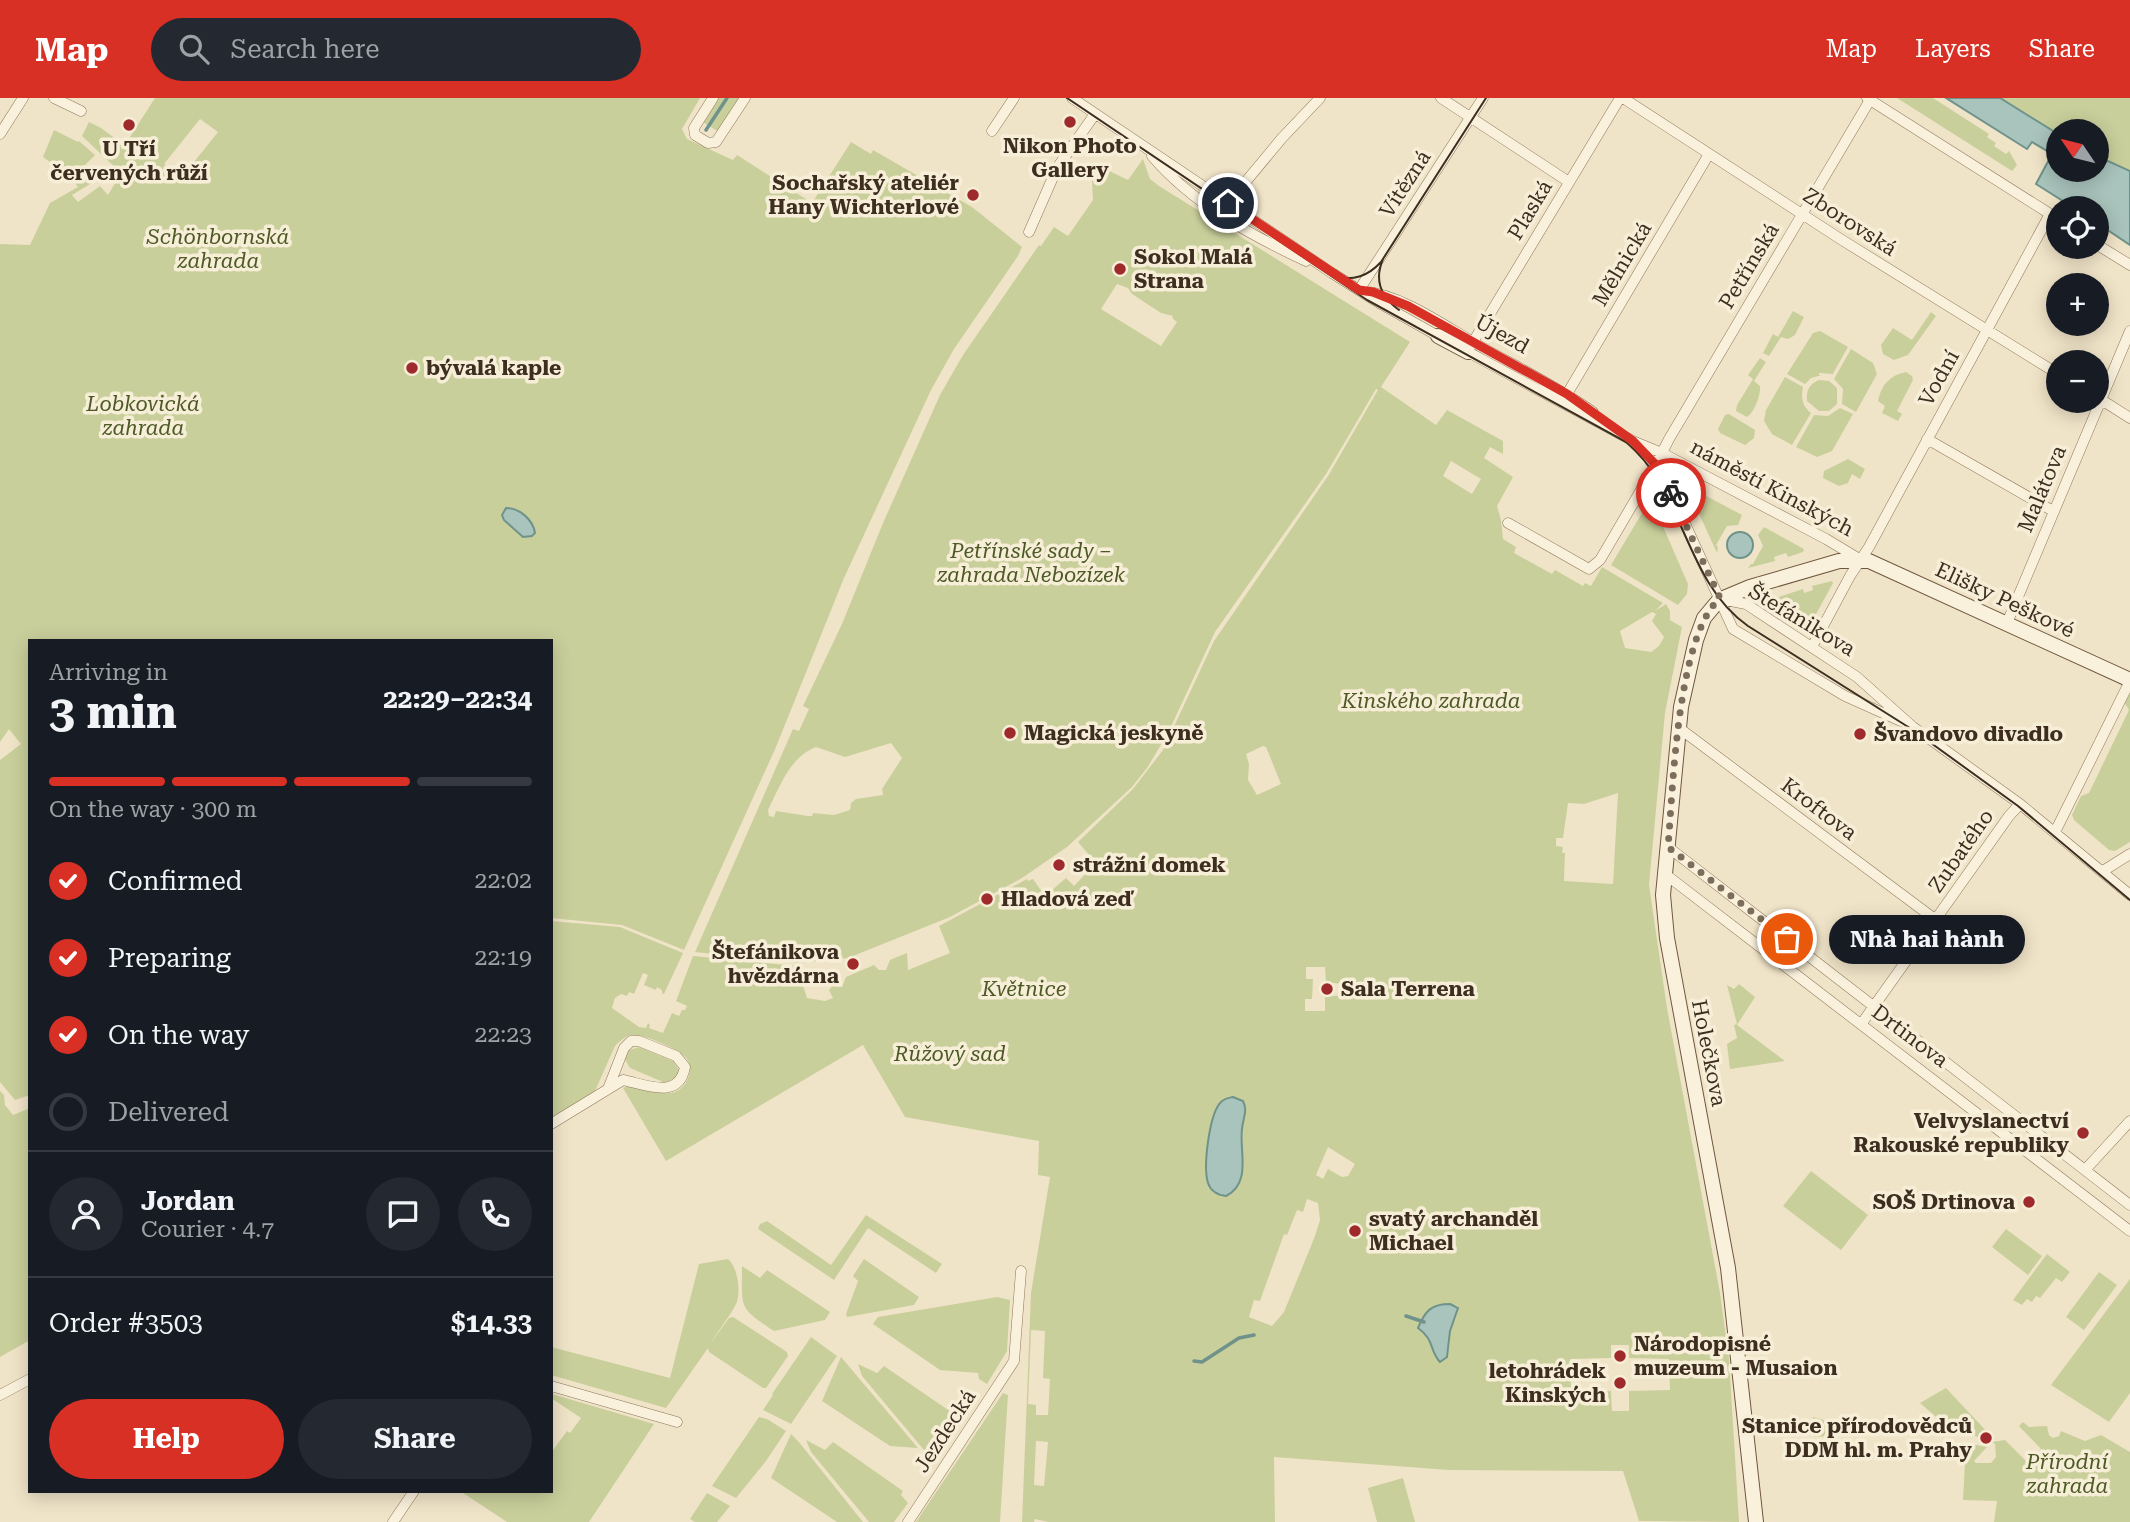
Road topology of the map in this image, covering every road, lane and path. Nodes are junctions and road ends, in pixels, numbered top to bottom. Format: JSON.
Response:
{"nodes":[{"id":1,"x":23,"y":98,"type":"edge"},
{"id":2,"x":54,"y":98,"type":"edge"},
{"id":3,"x":713,"y":98,"type":"edge"},
{"id":4,"x":745,"y":98,"type":"edge"},
{"id":5,"x":1014,"y":98,"type":"edge"},
{"id":6,"x":1072,"y":98,"type":"edge"},
{"id":7,"x":1320,"y":98,"type":"edge"},
{"id":8,"x":1441,"y":98,"type":"edge"},
{"id":9,"x":1483,"y":98,"type":"edge"},
{"id":10,"x":1621,"y":98,"type":"edge"},
{"id":11,"x":1868,"y":99,"type":"edge"},
{"id":12,"x":81,"y":111,"type":"dead end"},
{"id":13,"x":1094,"y":114,"type":"junction"},
{"id":14,"x":1471,"y":118,"type":"junction"},
{"id":15,"x":992,"y":131,"type":"dead end"},
{"id":16,"x":0,"y":134,"type":"edge"},
{"id":17,"x":1147,"y":149,"type":"junction"},
{"id":18,"x":1709,"y":154,"type":"junction"},
{"id":19,"x":1569,"y":182,"type":"junction"},
{"id":20,"x":1228,"y":203,"type":"junction"},
{"id":21,"x":2046,"y":211,"type":"edge"},
{"id":22,"x":1802,"y":214,"type":"junction"},
{"id":23,"x":2046,"y":230,"type":"edge"},
{"id":24,"x":1029,"y":232,"type":"dead end"},
{"id":25,"x":2109,"y":252,"type":"edge"},
{"id":26,"x":2130,"y":265,"type":"edge"},
{"id":27,"x":1332,"y":273,"type":"junction"},
{"id":28,"x":1359,"y":290,"type":"junction"},
{"id":29,"x":1987,"y":331,"type":"junction"},
{"id":30,"x":2130,"y":331,"type":"edge"},
{"id":31,"x":1438,"y":336,"type":"joint"},
{"id":32,"x":1471,"y":347,"type":"junction"},
{"id":33,"x":2046,"y":367,"type":"edge"},
{"id":34,"x":2109,"y":377,"type":"edge"},
{"id":35,"x":1567,"y":394,"type":"junction"},
{"id":36,"x":2109,"y":405,"type":"edge"},
{"id":37,"x":2093,"y":413,"type":"edge"},
{"id":38,"x":2130,"y":418,"type":"edge"},
{"id":39,"x":1616,"y":431,"type":"junction"},
{"id":40,"x":1927,"y":439,"type":"junction"},
{"id":41,"x":1633,"y":441,"type":"junction"},
{"id":42,"x":1662,"y":453,"type":"junction"},
{"id":43,"x":1656,"y":465,"type":"junction"},
{"id":44,"x":2053,"y":511,"type":"junction"},
{"id":45,"x":1508,"y":523,"type":"dead end"},
{"id":46,"x":1862,"y":560,"type":"junction"},
{"id":47,"x":1720,"y":598,"type":"junction"},
{"id":48,"x":2007,"y":623,"type":"junction"},
{"id":49,"x":1812,"y":647,"type":"junction"},
{"id":50,"x":2130,"y":681,"type":"edge"},
{"id":51,"x":1913,"y":727,"type":"junction"},
{"id":52,"x":1679,"y":728,"type":"junction"},
{"id":53,"x":2020,"y":804,"type":"junction"},
{"id":54,"x":2055,"y":832,"type":"junction"},
{"id":55,"x":1668,"y":847,"type":"junction"},
{"id":56,"x":2130,"y":854,"type":"edge"},
{"id":57,"x":2103,"y":871,"type":"junction"},
{"id":58,"x":1665,"y":874,"type":"junction"},
{"id":59,"x":2130,"y":895,"type":"edge"},
{"id":60,"x":1936,"y":920,"type":"junction"},
{"id":61,"x":1874,"y":1006,"type":"junction"},
{"id":62,"x":1862,"y":1023,"type":"junction"},
{"id":63,"x":608,"y":1089,"type":"junction"},
{"id":64,"x":2130,"y":1121,"type":"edge"},
{"id":65,"x":553,"y":1123,"type":"edge"},
{"id":66,"x":2085,"y":1170,"type":"junction"},
{"id":67,"x":2130,"y":1205,"type":"edge"},
{"id":68,"x":2130,"y":1231,"type":"edge"},
{"id":69,"x":1021,"y":1271,"type":"dead end"},
{"id":70,"x":28,"y":1380,"type":"edge"},
{"id":71,"x":553,"y":1387,"type":"edge"},
{"id":72,"x":0,"y":1395,"type":"edge"},
{"id":73,"x":677,"y":1422,"type":"dead end"},
{"id":74,"x":413,"y":1493,"type":"edge"},
{"id":75,"x":393,"y":1522,"type":"edge"},
{"id":76,"x":908,"y":1522,"type":"edge"},
{"id":77,"x":1756,"y":1522,"type":"edge"}],
"edges":[{"from":1,"to":16,"type":"street"},
{"from":2,"to":12,"type":"street"},
{"from":3,"to":4,"type":"street"},
{"from":5,"to":15,"type":"street"},
{"from":6,"to":13,"type":"street","name":"Újezd"},
{"from":7,"to":20,"type":"street"},
{"from":8,"to":14,"type":"street"},
{"from":9,"to":14,"type":"street","name":"Vítězná"},
{"from":10,"to":18,"type":"street","name":"Zborovská"},
{"from":10,"to":19,"type":"street","name":"Plaská"},
{"from":11,"to":21,"type":"street"},
{"from":11,"to":22,"type":"street","name":"Petřínská"},
{"from":13,"to":17,"type":"street","name":"Újezd"},
{"from":13,"to":24,"type":"street"},
{"from":14,"to":19,"type":"street"},
{"from":14,"to":28,"type":"street","name":"Vítězná"},
{"from":17,"to":20,"type":"street","name":"Újezd"},
{"from":17,"to":27,"type":"street","name":"Újezd"},
{"from":18,"to":22,"type":"street","name":"Zborovská"},
{"from":18,"to":35,"type":"street","name":"Mělnická"},
{"from":19,"to":32,"type":"street","name":"Plaská"},
{"from":20,"to":27,"type":"street","name":"Újezd"},
{"from":22,"to":29,"type":"street","name":"Zborovská"},
{"from":22,"to":42,"type":"street","name":"Petřínská"},
{"from":23,"to":29,"type":"street","name":"Vodní"},
{"from":25,"to":26,"type":"street"},
{"from":27,"to":28,"type":"street","name":"Újezd"},
{"from":28,"to":31,"type":"street","name":"Újezd"},
{"from":28,"to":32,"type":"street","name":"Újezd"},
{"from":29,"to":33,"type":"street","name":"Zborovská"},
{"from":29,"to":40,"type":"street","name":"Vodní"},
{"from":30,"to":34,"type":"street","name":"Malátova"},
{"from":31,"to":32,"type":"street","name":"Újezd"},
{"from":32,"to":35,"type":"street","name":"Újezd"},
{"from":32,"to":39,"type":"street","name":"Újezd"},
{"from":35,"to":39,"type":"street","name":"Újezd"},
{"from":36,"to":38,"type":"street"},
{"from":37,"to":44,"type":"street","name":"Malátova"},
{"from":39,"to":41,"type":"street","name":"Újezd"},
{"from":40,"to":44,"type":"street"},
{"from":40,"to":46,"type":"street","name":"Vodní"},
{"from":41,"to":42,"type":"street","name":"Újezd"},
{"from":41,"to":43,"type":"street","name":"Újezd"},
{"from":42,"to":43,"type":"street","name":"Petřínská"},
{"from":42,"to":46,"type":"street","name":"náměstí Kinských"},
{"from":43,"to":45,"type":"street","name":"náměstí Kinských"},
{"from":43,"to":47,"type":"street","name":"náměstí Kinských"},
{"from":44,"to":48,"type":"street","name":"Malátova"},
{"from":46,"to":47,"type":"street","name":"náměstí Kinských"},
{"from":46,"to":48,"type":"street","name":"Elišky Peškové"},
{"from":46,"to":49,"type":"street","name":"náměstí Kinských"},
{"from":47,"to":49,"type":"street","name":"Štefánikova"},
{"from":47,"to":51,"type":"street","name":"Štefánikova"},
{"from":47,"to":52,"type":"street","name":"Holečkova"},
{"from":48,"to":50,"type":"street","name":"Elišky Peškové"},
{"from":49,"to":51,"type":"street","name":"Štefánikova"},
{"from":50,"to":54,"type":"street"},
{"from":51,"to":53,"type":"street","name":"Štefánikova"},
{"from":52,"to":55,"type":"street","name":"Holečkova"},
{"from":52,"to":60,"type":"street","name":"Kroftova"},
{"from":53,"to":54,"type":"street","name":"Štefánikova"},
{"from":53,"to":60,"type":"street","name":"Zubatého"},
{"from":54,"to":57,"type":"street","name":"Štefánikova"},
{"from":55,"to":58,"type":"street","name":"Holečkova"},
{"from":55,"to":61,"type":"street","name":"Drtinova"},
{"from":56,"to":57,"type":"street"},
{"from":57,"to":59,"type":"street"},
{"from":58,"to":62,"type":"street","name":"Drtinova"},
{"from":58,"to":77,"type":"street","name":"Holečkova"},
{"from":60,"to":61,"type":"street","name":"Zubatého"},
{"from":61,"to":62,"type":"street","name":"Zubatého"},
{"from":61,"to":66,"type":"street","name":"Drtinova"},
{"from":62,"to":68,"type":"street","name":"Drtinova"},
{"from":63,"to":63,"type":"street"},
{"from":63,"to":65,"type":"street"},
{"from":64,"to":66,"type":"street"},
{"from":66,"to":67,"type":"street","name":"Drtinova"},
{"from":69,"to":76,"type":"street","name":"Jezdecká"},
{"from":70,"to":72,"type":"street"},
{"from":71,"to":73,"type":"street"},
{"from":74,"to":75,"type":"street"}]}
